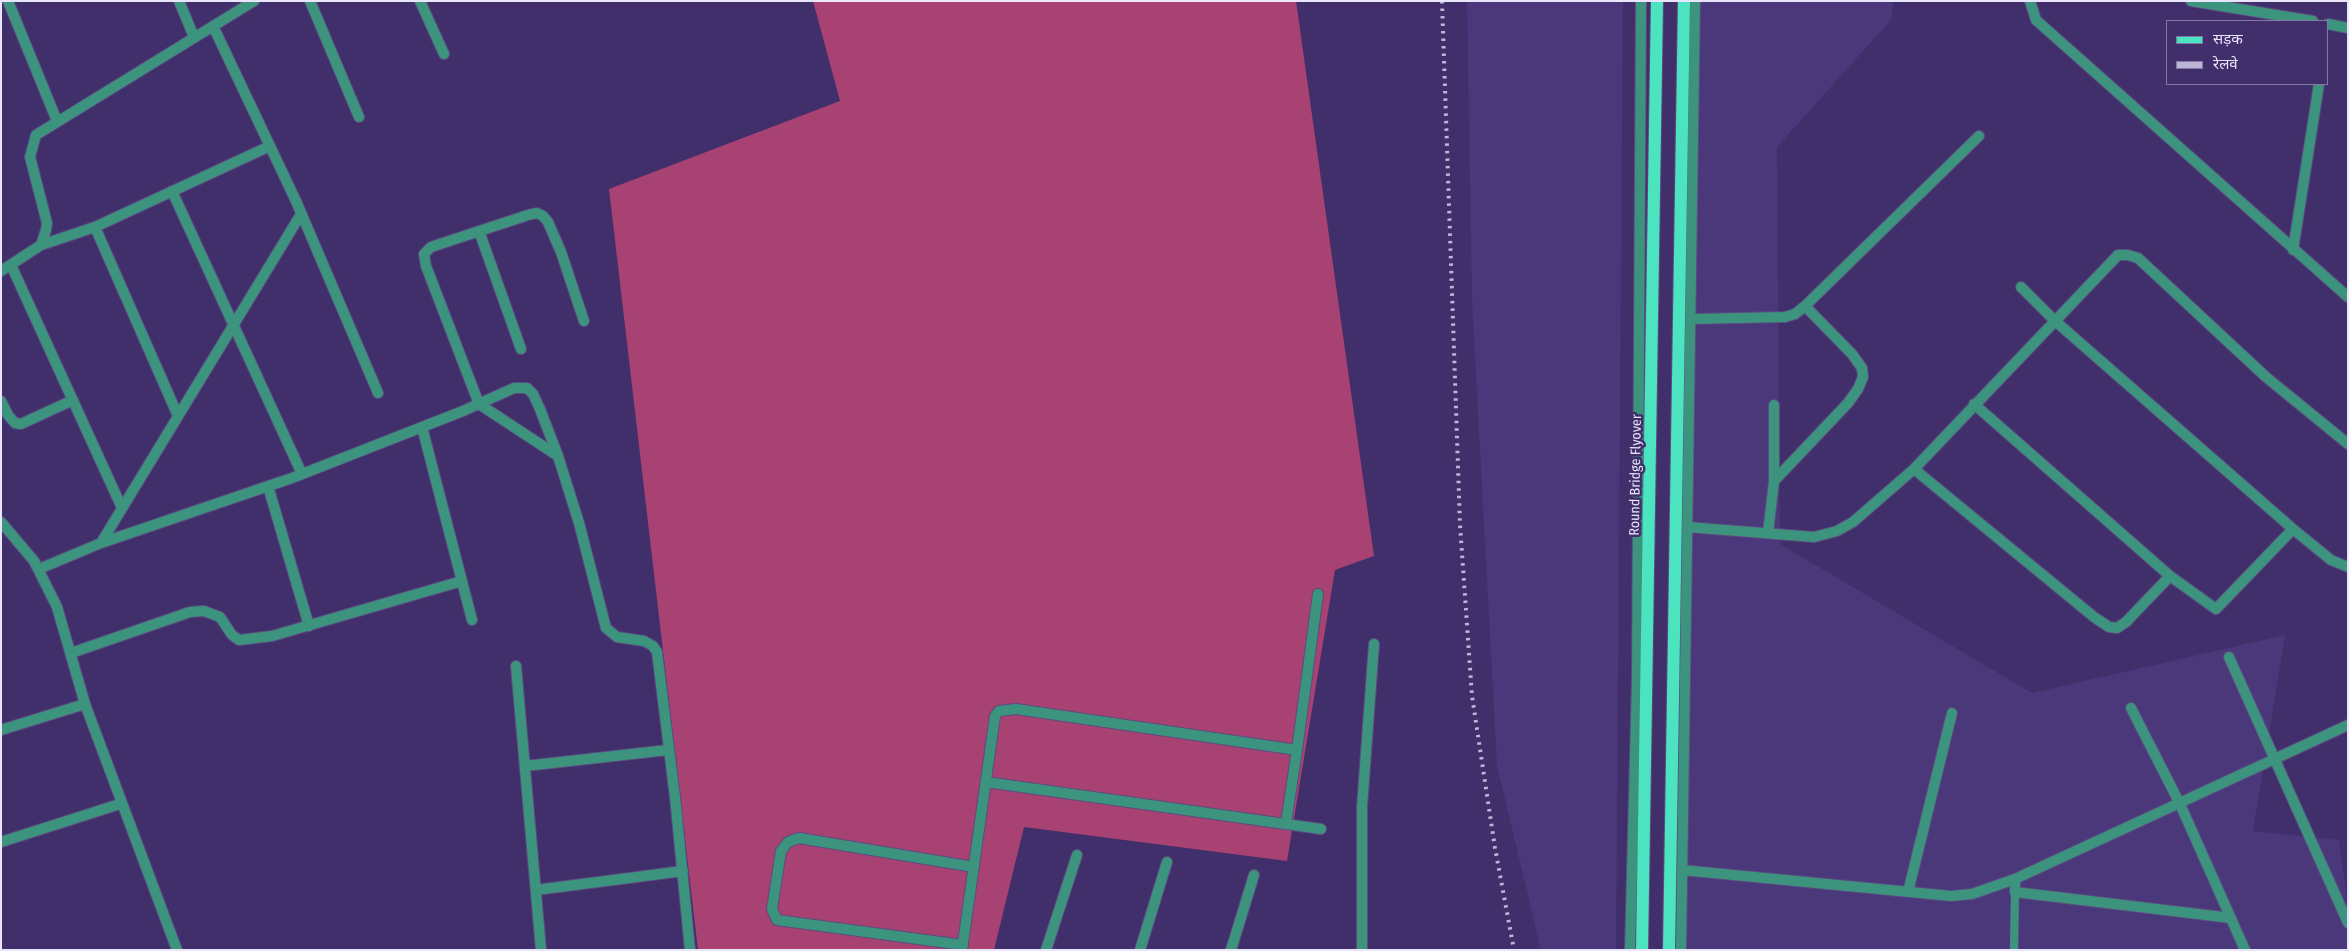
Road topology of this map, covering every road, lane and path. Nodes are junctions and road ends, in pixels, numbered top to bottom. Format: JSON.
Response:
{"nodes":[{"id":1,"x":8,"y":1,"type":"edge"},
{"id":2,"x":179,"y":1,"type":"edge"},
{"id":3,"x":254,"y":1,"type":"edge"},
{"id":4,"x":310,"y":1,"type":"edge"},
{"id":5,"x":420,"y":1,"type":"edge"},
{"id":6,"x":1641,"y":1,"type":"edge"},
{"id":7,"x":1657,"y":1,"type":"edge"},
{"id":8,"x":1684,"y":1,"type":"edge"},
{"id":9,"x":1695,"y":1,"type":"edge"},
{"id":10,"x":2030,"y":1,"type":"edge"},
{"id":11,"x":2192,"y":1,"type":"edge"},
{"id":12,"x":2307,"y":20,"type":"edge"},
{"id":13,"x":2329,"y":25,"type":"edge"},
{"id":14,"x":213,"y":26,"type":"junction"},
{"id":15,"x":2348,"y":28,"type":"edge"},
{"id":16,"x":194,"y":37,"type":"junction"},
{"id":17,"x":444,"y":54,"type":"dead end"},
{"id":18,"x":2319,"y":85,"type":"edge"},
{"id":19,"x":359,"y":117,"type":"dead end"},
{"id":20,"x":57,"y":121,"type":"junction"},
{"id":21,"x":1979,"y":136,"type":"dead end"},
{"id":22,"x":270,"y":146,"type":"junction"},
{"id":23,"x":172,"y":191,"type":"junction"},
{"id":24,"x":301,"y":214,"type":"junction"},
{"id":25,"x":95,"y":227,"type":"junction"},
{"id":26,"x":479,"y":231,"type":"junction"},
{"id":27,"x":41,"y":245,"type":"junction"},
{"id":28,"x":2292,"y":250,"type":"junction"},
{"id":29,"x":11,"y":265,"type":"junction"},
{"id":30,"x":1,"y":271,"type":"edge"},
{"id":31,"x":2021,"y":287,"type":"dead end"},
{"id":32,"x":2348,"y":297,"type":"edge"},
{"id":33,"x":1805,"y":306,"type":"junction"},
{"id":34,"x":1691,"y":319,"type":"junction"},
{"id":35,"x":2054,"y":320,"type":"junction"},
{"id":36,"x":584,"y":321,"type":"dead end"},
{"id":37,"x":233,"y":323,"type":"junction"},
{"id":38,"x":521,"y":349,"type":"dead end"},
{"id":39,"x":378,"y":393,"type":"dead end"},
{"id":40,"x":73,"y":400,"type":"junction"},
{"id":41,"x":1,"y":401,"type":"edge"},
{"id":42,"x":479,"y":404,"type":"junction"},
{"id":43,"x":1974,"y":404,"type":"junction"},
{"id":44,"x":1774,"y":405,"type":"dead end"},
{"id":45,"x":178,"y":416,"type":"junction"},
{"id":46,"x":422,"y":427,"type":"junction"},
{"id":47,"x":2348,"y":444,"type":"edge"},
{"id":48,"x":558,"y":456,"type":"junction"},
{"id":49,"x":1914,"y":469,"type":"junction"},
{"id":50,"x":302,"y":474,"type":"junction"},
{"id":51,"x":1774,"y":481,"type":"junction"},
{"id":52,"x":268,"y":486,"type":"junction"},
{"id":53,"x":122,"y":508,"type":"junction"},
{"id":54,"x":1,"y":522,"type":"edge"},
{"id":55,"x":1687,"y":527,"type":"junction"},
{"id":56,"x":2293,"y":529,"type":"junction"},
{"id":57,"x":1768,"y":533,"type":"junction"},
{"id":58,"x":101,"y":543,"type":"junction"},
{"id":59,"x":2348,"y":567,"type":"edge"},
{"id":60,"x":40,"y":569,"type":"junction"},
{"id":61,"x":2170,"y":576,"type":"junction"},
{"id":62,"x":462,"y":581,"type":"junction"},
{"id":63,"x":1318,"y":594,"type":"dead end"},
{"id":64,"x":472,"y":620,"type":"dead end"},
{"id":65,"x":309,"y":626,"type":"junction"},
{"id":66,"x":1374,"y":644,"type":"dead end"},
{"id":67,"x":71,"y":653,"type":"junction"},
{"id":68,"x":2229,"y":657,"type":"dead end"},
{"id":69,"x":516,"y":666,"type":"dead end"},
{"id":70,"x":85,"y":704,"type":"junction"},
{"id":71,"x":2131,"y":708,"type":"dead end"},
{"id":72,"x":1952,"y":713,"type":"dead end"},
{"id":73,"x":2348,"y":725,"type":"edge"},
{"id":74,"x":1,"y":730,"type":"edge"},
{"id":75,"x":668,"y":750,"type":"junction"},
{"id":76,"x":1297,"y":750,"type":"junction"},
{"id":77,"x":2274,"y":759,"type":"junction"},
{"id":78,"x":525,"y":766,"type":"junction"},
{"id":79,"x":986,"y":782,"type":"junction"},
{"id":80,"x":120,"y":804,"type":"junction"},
{"id":81,"x":2180,"y":804,"type":"junction"},
{"id":82,"x":1286,"y":823,"type":"junction"},
{"id":83,"x":1321,"y":829,"type":"dead end"},
{"id":84,"x":1,"y":842,"type":"edge"},
{"id":85,"x":1077,"y":855,"type":"dead end"},
{"id":86,"x":1167,"y":862,"type":"dead end"},
{"id":87,"x":974,"y":867,"type":"junction"},
{"id":88,"x":1682,"y":870,"type":"junction"},
{"id":89,"x":682,"y":871,"type":"junction"},
{"id":90,"x":1254,"y":875,"type":"dead end"},
{"id":91,"x":2015,"y":879,"type":"junction"},
{"id":92,"x":536,"y":890,"type":"junction"},
{"id":93,"x":1908,"y":892,"type":"junction"},
{"id":94,"x":2015,"y":892,"type":"junction"},
{"id":95,"x":2231,"y":918,"type":"junction"},
{"id":96,"x":2347,"y":921,"type":"edge"},
{"id":97,"x":963,"y":947,"type":"edge"},
{"id":98,"x":177,"y":950,"type":"edge"},
{"id":99,"x":541,"y":950,"type":"edge"},
{"id":100,"x":690,"y":950,"type":"edge"},
{"id":101,"x":1046,"y":950,"type":"edge"},
{"id":102,"x":1140,"y":950,"type":"edge"},
{"id":103,"x":1231,"y":950,"type":"edge"},
{"id":104,"x":1362,"y":950,"type":"edge"},
{"id":105,"x":1630,"y":950,"type":"edge"},
{"id":106,"x":1642,"y":950,"type":"edge"},
{"id":107,"x":1669,"y":950,"type":"edge"},
{"id":108,"x":1681,"y":950,"type":"edge"},
{"id":109,"x":2014,"y":950,"type":"edge"},
{"id":110,"x":2245,"y":950,"type":"edge"}],
"edges":[{"from":1,"to":20,"type":"street"},
{"from":2,"to":16,"type":"street"},
{"from":3,"to":14,"type":"street"},
{"from":4,"to":19,"type":"street"},
{"from":5,"to":17,"type":"street"},
{"from":6,"to":105,"type":"street"},
{"from":7,"to":106,"type":"main road","name":"Round Bridge Flyover"},
{"from":8,"to":107,"type":"main road"},
{"from":9,"to":34,"type":"street"},
{"from":10,"to":28,"type":"street"},
{"from":11,"to":12,"type":"street"},
{"from":13,"to":15,"type":"street"},
{"from":14,"to":16,"type":"street"},
{"from":14,"to":22,"type":"street"},
{"from":16,"to":20,"type":"street"},
{"from":18,"to":28,"type":"street"},
{"from":20,"to":27,"type":"street"},
{"from":21,"to":33,"type":"street"},
{"from":22,"to":23,"type":"street"},
{"from":22,"to":24,"type":"street"},
{"from":23,"to":25,"type":"street"},
{"from":23,"to":37,"type":"street"},
{"from":24,"to":37,"type":"street"},
{"from":24,"to":39,"type":"street"},
{"from":25,"to":27,"type":"street"},
{"from":25,"to":45,"type":"street"},
{"from":26,"to":36,"type":"street"},
{"from":26,"to":38,"type":"street"},
{"from":26,"to":42,"type":"street"},
{"from":27,"to":29,"type":"street"},
{"from":28,"to":32,"type":"street"},
{"from":29,"to":30,"type":"street"},
{"from":29,"to":40,"type":"street"},
{"from":31,"to":35,"type":"street"},
{"from":33,"to":34,"type":"street"},
{"from":33,"to":51,"type":"street"},
{"from":34,"to":55,"type":"street"},
{"from":35,"to":43,"type":"street"},
{"from":35,"to":47,"type":"street"},
{"from":35,"to":56,"type":"street"},
{"from":37,"to":45,"type":"street"},
{"from":37,"to":50,"type":"street"},
{"from":40,"to":41,"type":"street"},
{"from":40,"to":53,"type":"street"},
{"from":42,"to":46,"type":"street"},
{"from":42,"to":48,"type":"street"},
{"from":42,"to":48,"type":"street"},
{"from":43,"to":49,"type":"street"},
{"from":43,"to":61,"type":"street"},
{"from":44,"to":51,"type":"street"},
{"from":45,"to":53,"type":"street"},
{"from":46,"to":50,"type":"street"},
{"from":46,"to":62,"type":"street"},
{"from":48,"to":75,"type":"street"},
{"from":49,"to":57,"type":"street"},
{"from":49,"to":61,"type":"street"},
{"from":50,"to":52,"type":"street"},
{"from":51,"to":57,"type":"street"},
{"from":52,"to":58,"type":"street"},
{"from":52,"to":65,"type":"street"},
{"from":53,"to":58,"type":"street"},
{"from":54,"to":60,"type":"street"},
{"from":55,"to":57,"type":"street"},
{"from":55,"to":88,"type":"street"},
{"from":56,"to":59,"type":"street"},
{"from":56,"to":61,"type":"street"},
{"from":58,"to":60,"type":"street"},
{"from":60,"to":67,"type":"street"},
{"from":62,"to":64,"type":"street"},
{"from":62,"to":65,"type":"street"},
{"from":63,"to":76,"type":"street"},
{"from":65,"to":67,"type":"street"},
{"from":66,"to":104,"type":"street"},
{"from":67,"to":70,"type":"street"},
{"from":68,"to":77,"type":"street"},
{"from":69,"to":78,"type":"street"},
{"from":70,"to":74,"type":"street"},
{"from":70,"to":80,"type":"street"},
{"from":71,"to":81,"type":"street"},
{"from":72,"to":93,"type":"street"},
{"from":73,"to":77,"type":"street"},
{"from":75,"to":78,"type":"street"},
{"from":75,"to":89,"type":"street"},
{"from":76,"to":79,"type":"street"},
{"from":76,"to":82,"type":"street"},
{"from":77,"to":81,"type":"street"},
{"from":77,"to":96,"type":"street"},
{"from":78,"to":92,"type":"street"},
{"from":79,"to":82,"type":"street"},
{"from":79,"to":87,"type":"street"},
{"from":80,"to":84,"type":"street"},
{"from":80,"to":98,"type":"street"},
{"from":81,"to":91,"type":"street"},
{"from":81,"to":95,"type":"street"},
{"from":82,"to":83,"type":"street"},
{"from":85,"to":101,"type":"street"},
{"from":86,"to":102,"type":"street"},
{"from":87,"to":97,"type":"street"},
{"from":87,"to":97,"type":"street"},
{"from":88,"to":93,"type":"street"},
{"from":88,"to":108,"type":"street"},
{"from":89,"to":92,"type":"street"},
{"from":89,"to":100,"type":"street"},
{"from":90,"to":103,"type":"street"},
{"from":91,"to":93,"type":"street"},
{"from":91,"to":94,"type":"street"},
{"from":92,"to":99,"type":"street"},
{"from":94,"to":95,"type":"street"},
{"from":94,"to":109,"type":"lane"},
{"from":95,"to":110,"type":"street"}]}
